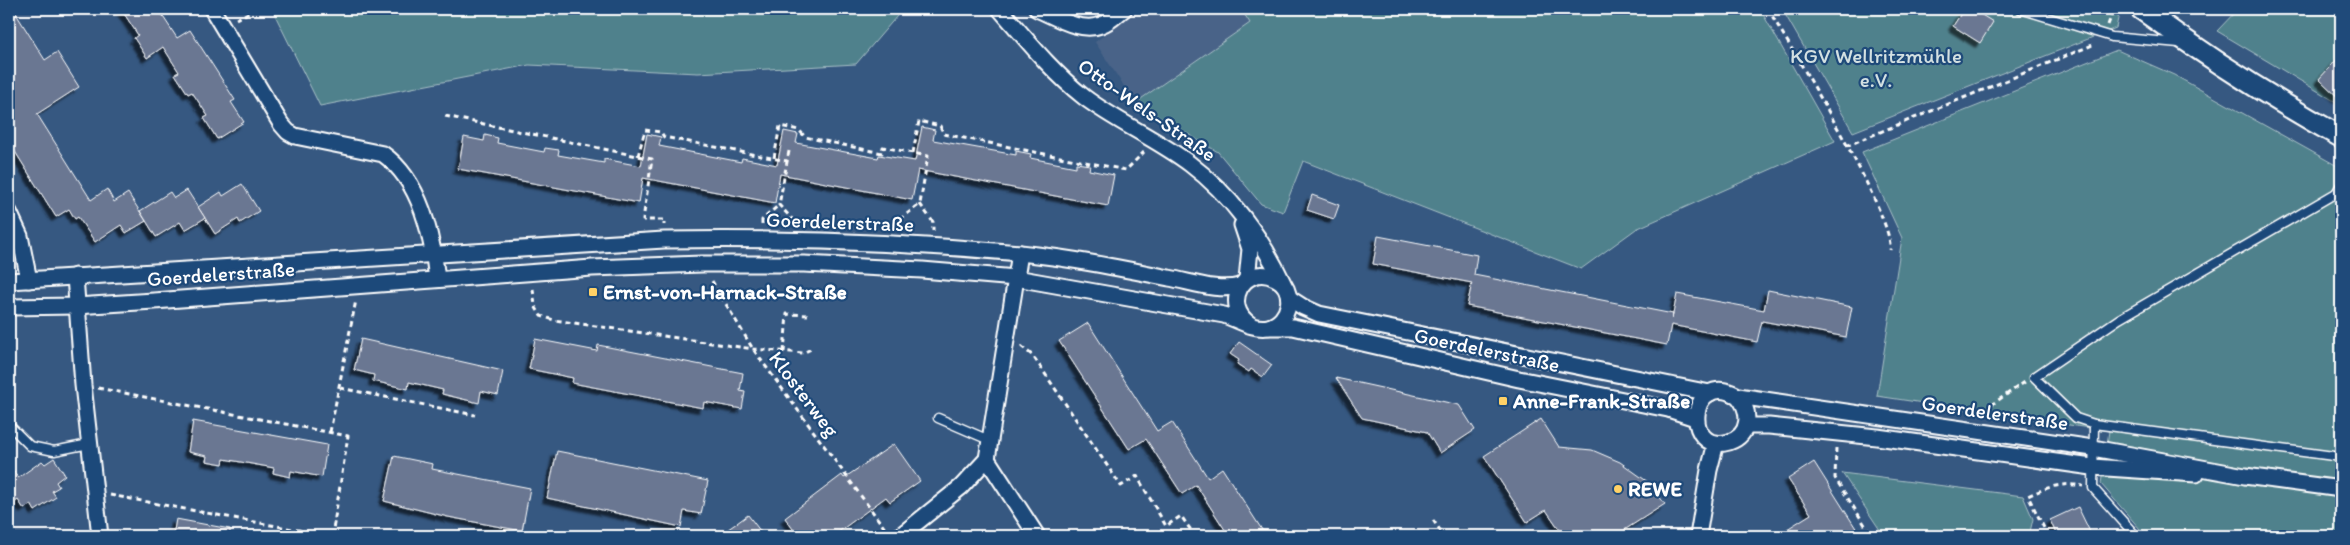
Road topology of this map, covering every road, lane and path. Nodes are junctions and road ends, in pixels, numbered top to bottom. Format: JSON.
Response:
{"nodes":[{"id":1,"x":212,"y":9,"type":"edge"},
{"id":2,"x":256,"y":9,"type":"edge"},
{"id":3,"x":1000,"y":9,"type":"edge"},
{"id":4,"x":1037,"y":9,"type":"edge"},
{"id":5,"x":1124,"y":9,"type":"edge"},
{"id":6,"x":1768,"y":9,"type":"edge"},
{"id":7,"x":2020,"y":9,"type":"edge"},
{"id":8,"x":2142,"y":9,"type":"edge"},
{"id":9,"x":223,"y":26,"type":"junction"},
{"id":10,"x":2112,"y":37,"type":"junction"},
{"id":11,"x":2188,"y":43,"type":"junction"},
{"id":12,"x":445,"y":116,"type":"dead end"},
{"id":13,"x":2341,"y":138,"type":"edge"},
{"id":14,"x":1153,"y":141,"type":"junction"},
{"id":15,"x":1846,"y":146,"type":"junction"},
{"id":16,"x":789,"y":151,"type":"dead end"},
{"id":17,"x":913,"y":153,"type":"junction"},
{"id":18,"x":638,"y":156,"type":"junction"},
{"id":19,"x":774,"y":158,"type":"junction"},
{"id":20,"x":787,"y":161,"type":"junction"},
{"id":21,"x":2341,"y":185,"type":"edge"},
{"id":22,"x":1229,"y":202,"type":"junction"},
{"id":23,"x":920,"y":204,"type":"junction"},
{"id":24,"x":779,"y":205,"type":"junction"},
{"id":25,"x":9,"y":212,"type":"edge"},
{"id":26,"x":664,"y":240,"type":"junction"},
{"id":27,"x":761,"y":241,"type":"junction"},
{"id":28,"x":795,"y":242,"type":"junction"},
{"id":29,"x":897,"y":246,"type":"junction"},
{"id":30,"x":931,"y":247,"type":"junction"},
{"id":31,"x":1890,"y":250,"type":"dead end"},
{"id":32,"x":1020,"y":253,"type":"junction"},
{"id":33,"x":434,"y":254,"type":"junction"},
{"id":34,"x":702,"y":264,"type":"junction"},
{"id":35,"x":531,"y":274,"type":"junction"},
{"id":36,"x":75,"y":276,"type":"junction"},
{"id":37,"x":1016,"y":278,"type":"junction"},
{"id":38,"x":437,"y":279,"type":"junction"},
{"id":39,"x":29,"y":280,"type":"junction"},
{"id":40,"x":9,"y":281,"type":"edge"},
{"id":41,"x":1244,"y":283,"type":"junction"},
{"id":42,"x":1283,"y":283,"type":"junction"},
{"id":43,"x":359,"y":285,"type":"junction"},
{"id":44,"x":1289,"y":298,"type":"junction"},
{"id":45,"x":9,"y":306,"type":"edge"},
{"id":46,"x":76,"y":306,"type":"junction"},
{"id":47,"x":809,"y":315,"type":"dead end"},
{"id":48,"x":1251,"y":325,"type":"junction"},
{"id":49,"x":1269,"y":327,"type":"junction"},
{"id":50,"x":1007,"y":334,"type":"junction"},
{"id":51,"x":813,"y":348,"type":"dead end"},
{"id":52,"x":753,"y":349,"type":"junction"},
{"id":53,"x":784,"y":352,"type":"junction"},
{"id":54,"x":2034,"y":376,"type":"junction"},
{"id":55,"x":83,"y":385,"type":"junction"},
{"id":56,"x":340,"y":388,"type":"junction"},
{"id":57,"x":1710,"y":393,"type":"junction"},
{"id":58,"x":1738,"y":396,"type":"junction"},
{"id":59,"x":475,"y":415,"type":"dead end"},
{"id":60,"x":938,"y":418,"type":"dead end"},
{"id":61,"x":1695,"y":418,"type":"junction"},
{"id":62,"x":2094,"y":424,"type":"junction"},
{"id":63,"x":9,"y":425,"type":"edge"},
{"id":64,"x":1746,"y":426,"type":"junction"},
{"id":65,"x":1956,"y":429,"type":"junction"},
{"id":66,"x":330,"y":432,"type":"junction"},
{"id":67,"x":1835,"y":434,"type":"junction"},
{"id":68,"x":988,"y":440,"type":"junction"},
{"id":69,"x":1716,"y":442,"type":"junction"},
{"id":70,"x":89,"y":444,"type":"junction"},
{"id":71,"x":2093,"y":448,"type":"junction"},
{"id":72,"x":2341,"y":457,"type":"edge"},
{"id":73,"x":987,"y":459,"type":"junction"},
{"id":74,"x":2092,"y":467,"type":"junction"},
{"id":75,"x":2245,"y":476,"type":"junction"},
{"id":76,"x":2093,"y":488,"type":"junction"},
{"id":77,"x":2341,"y":489,"type":"edge"},
{"id":78,"x":94,"y":492,"type":"junction"},
{"id":79,"x":1434,"y":520,"type":"dead end"},
{"id":80,"x":100,"y":536,"type":"edge"},
{"id":81,"x":331,"y":536,"type":"edge"},
{"id":82,"x":890,"y":536,"type":"edge"},
{"id":83,"x":900,"y":536,"type":"edge"},
{"id":84,"x":1037,"y":536,"type":"edge"},
{"id":85,"x":1196,"y":536,"type":"edge"},
{"id":86,"x":1444,"y":536,"type":"edge"},
{"id":87,"x":1698,"y":536,"type":"edge"},
{"id":88,"x":1872,"y":536,"type":"edge"},
{"id":89,"x":2048,"y":536,"type":"edge"},
{"id":90,"x":2136,"y":536,"type":"edge"}],
"edges":[{"from":1,"to":9,"type":"street"},
{"from":2,"to":9,"type":"path"},
{"from":3,"to":14,"type":"street","name":"Otto-Wels-Straße"},
{"from":4,"to":5,"type":"street"},
{"from":6,"to":15,"type":"path"},
{"from":7,"to":10,"type":"lane"},
{"from":8,"to":11,"type":"main road"},
{"from":9,"to":33,"type":"street"},
{"from":10,"to":11,"type":"lane"},
{"from":10,"to":15,"type":"path"},
{"from":11,"to":13,"type":"main road"},
{"from":12,"to":18,"type":"path"},
{"from":14,"to":17,"type":"path"},
{"from":14,"to":22,"type":"street","name":"Otto-Wels-Straße"},
{"from":15,"to":31,"type":"path"},
{"from":16,"to":20,"type":"path"},
{"from":17,"to":19,"type":"path"},
{"from":17,"to":23,"type":"path"},
{"from":18,"to":19,"type":"path"},
{"from":18,"to":26,"type":"path"},
{"from":19,"to":20,"type":"path"},
{"from":20,"to":24,"type":"path"},
{"from":21,"to":54,"type":"lane"},
{"from":22,"to":41,"type":"street","name":"Otto-Wels-Straße"},
{"from":22,"to":42,"type":"street","name":"Otto-Wels-Straße"},
{"from":23,"to":29,"type":"path"},
{"from":23,"to":30,"type":"path"},
{"from":24,"to":27,"type":"path"},
{"from":24,"to":28,"type":"path"},
{"from":25,"to":39,"type":"street"},
{"from":26,"to":27,"type":"street","name":"Goerdelerstraße"},
{"from":26,"to":33,"type":"street","name":"Goerdelerstraße"},
{"from":27,"to":28,"type":"street","name":"Goerdelerstraße"},
{"from":28,"to":29,"type":"street","name":"Goerdelerstraße"},
{"from":29,"to":30,"type":"street","name":"Goerdelerstraße"},
{"from":30,"to":32,"type":"street","name":"Goerdelerstraße"},
{"from":32,"to":37,"type":"street"},
{"from":32,"to":41,"type":"street","name":"Goerdelerstraße"},
{"from":33,"to":36,"type":"street","name":"Goerdelerstraße"},
{"from":33,"to":38,"type":"street"},
{"from":34,"to":35,"type":"street","name":"Goerdelerstraße"},
{"from":34,"to":37,"type":"street","name":"Goerdelerstraße"},
{"from":34,"to":52,"type":"path","name":"Klosterweg"},
{"from":35,"to":38,"type":"street","name":"Goerdelerstraße"},
{"from":35,"to":52,"type":"path"},
{"from":36,"to":39,"type":"street","name":"Goerdelerstraße"},
{"from":36,"to":46,"type":"street"},
{"from":37,"to":48,"type":"street","name":"Goerdelerstraße"},
{"from":37,"to":50,"type":"street"},
{"from":38,"to":43,"type":"street","name":"Goerdelerstraße"},
{"from":39,"to":40,"type":"street","name":"Goerdelerstraße"},
{"from":41,"to":42,"type":"street","name":"Goerdelerstraße"},
{"from":41,"to":48,"type":"street"},
{"from":42,"to":44,"type":"street"},
{"from":43,"to":46,"type":"street","name":"Goerdelerstraße"},
{"from":43,"to":56,"type":"path"},
{"from":44,"to":49,"type":"street"},
{"from":44,"to":57,"type":"street","name":"Goerdelerstraße"},
{"from":45,"to":46,"type":"street","name":"Goerdelerstraße"},
{"from":46,"to":55,"type":"street"},
{"from":47,"to":53,"type":"path"},
{"from":48,"to":49,"type":"street","name":"Goerdelerstraße"},
{"from":49,"to":61,"type":"street","name":"Goerdelerstraße"},
{"from":50,"to":68,"type":"street"},
{"from":50,"to":85,"type":"path"},
{"from":51,"to":53,"type":"path"},
{"from":52,"to":53,"type":"path"},
{"from":52,"to":82,"type":"path","name":"Klosterweg"},
{"from":54,"to":62,"type":"lane"},
{"from":54,"to":65,"type":"path"},
{"from":55,"to":66,"type":"path"},
{"from":55,"to":70,"type":"street"},
{"from":56,"to":59,"type":"path"},
{"from":56,"to":66,"type":"path"},
{"from":57,"to":58,"type":"street","name":"Goerdelerstraße"},
{"from":57,"to":61,"type":"street"},
{"from":58,"to":64,"type":"street"},
{"from":58,"to":65,"type":"street","name":"Goerdelerstraße"},
{"from":60,"to":68,"type":"lane"},
{"from":61,"to":69,"type":"street"},
{"from":62,"to":71,"type":"lane"},
{"from":62,"to":72,"type":"lane"},
{"from":63,"to":70,"type":"lane"},
{"from":64,"to":67,"type":"street","name":"Goerdelerstraße"},
{"from":64,"to":69,"type":"street"},
{"from":65,"to":71,"type":"street","name":"Goerdelerstraße"},
{"from":66,"to":81,"type":"path"},
{"from":67,"to":74,"type":"street","name":"Goerdelerstraße"},
{"from":67,"to":88,"type":"path"},
{"from":68,"to":73,"type":"street"},
{"from":69,"to":87,"type":"street"},
{"from":70,"to":78,"type":"street"},
{"from":71,"to":74,"type":"lane"},
{"from":71,"to":75,"type":"street","name":"Goerdelerstraße"},
{"from":73,"to":83,"type":"street"},
{"from":73,"to":84,"type":"street"},
{"from":74,"to":75,"type":"street","name":"Goerdelerstraße"},
{"from":74,"to":76,"type":"lane"},
{"from":75,"to":77,"type":"street","name":"Goerdelerstraße"},
{"from":76,"to":89,"type":"path"},
{"from":76,"to":90,"type":"lane"},
{"from":78,"to":80,"type":"street"},
{"from":78,"to":81,"type":"path"},
{"from":79,"to":86,"type":"path"}]}
